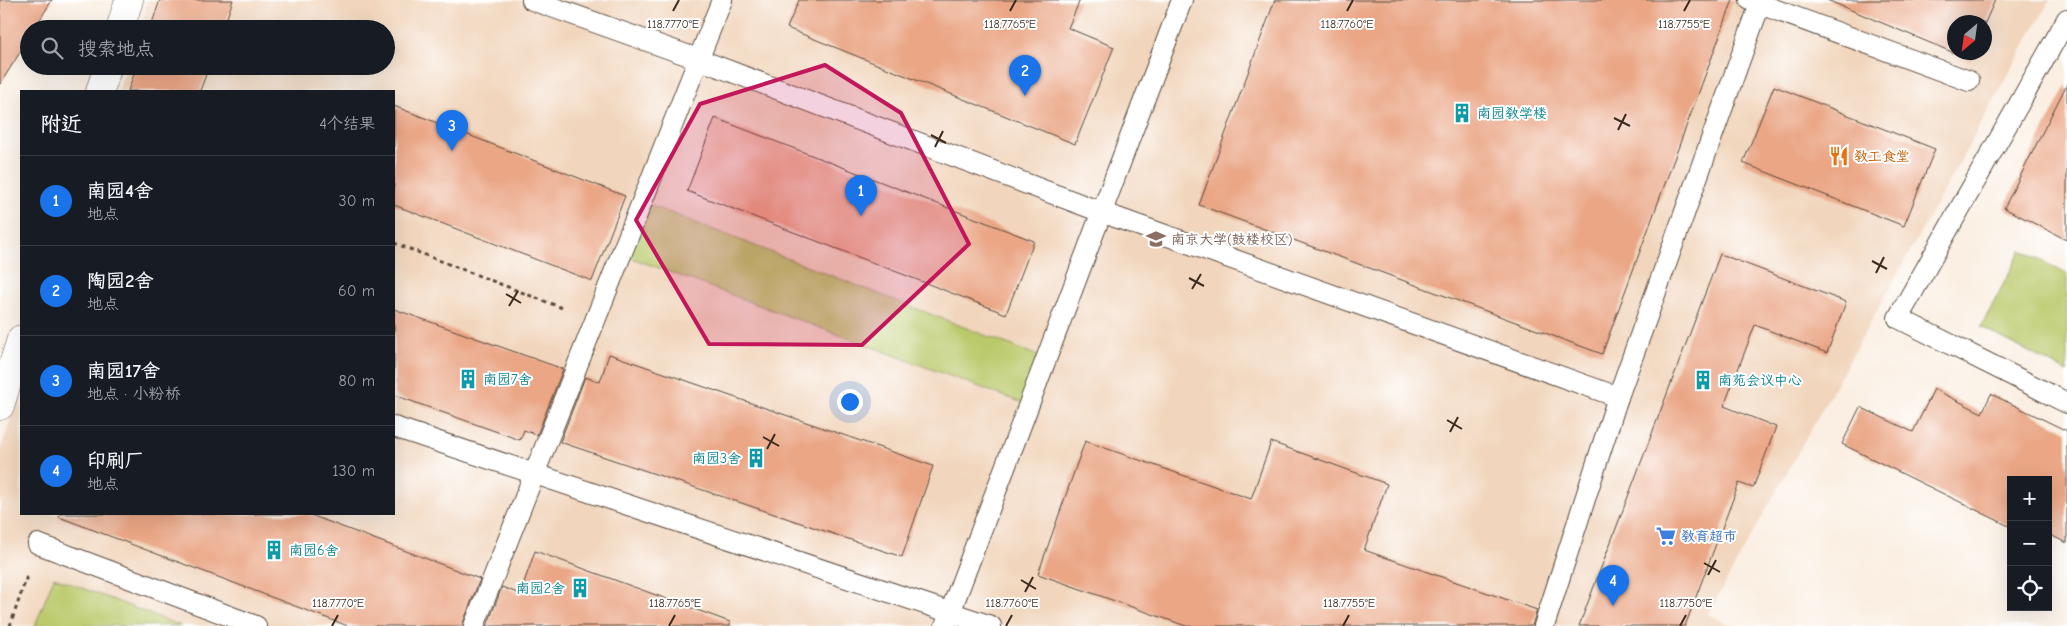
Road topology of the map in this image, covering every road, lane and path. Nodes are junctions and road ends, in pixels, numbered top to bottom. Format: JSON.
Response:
{"nodes":[{"id":1,"x":129,"y":0,"type":"edge"},
{"id":2,"x":532,"y":0,"type":"edge"},
{"id":3,"x":722,"y":0,"type":"edge"},
{"id":4,"x":1182,"y":0,"type":"edge"},
{"id":5,"x":1755,"y":2,"type":"edge"},
{"id":6,"x":2067,"y":19,"type":"edge"},
{"id":7,"x":123,"y":20,"type":"edge"},
{"id":8,"x":698,"y":60,"type":"junction"},
{"id":9,"x":105,"y":75,"type":"edge"},
{"id":10,"x":1970,"y":81,"type":"dead end"},
{"id":11,"x":100,"y":90,"type":"edge"},
{"id":12,"x":1102,"y":212,"type":"junction"},
{"id":13,"x":395,"y":243,"type":"edge"},
{"id":14,"x":596,"y":320,"type":"junction"},
{"id":15,"x":20,"y":342,"type":"edge"},
{"id":16,"x":1618,"y":397,"type":"junction"},
{"id":17,"x":2067,"y":403,"type":"edge"},
{"id":18,"x":0,"y":406,"type":"edge"},
{"id":19,"x":395,"y":427,"type":"edge"},
{"id":20,"x":535,"y":474,"type":"junction"},
{"id":21,"x":38,"y":544,"type":"dead end"},
{"id":22,"x":948,"y":619,"type":"edge"},
{"id":23,"x":256,"y":626,"type":"edge"},
{"id":24,"x":474,"y":626,"type":"edge"},
{"id":25,"x":991,"y":626,"type":"edge"},
{"id":26,"x":1544,"y":626,"type":"edge"}],
"edges":[{"from":1,"to":7,"type":"street"},
{"from":2,"to":8,"type":"lane"},
{"from":3,"to":8,"type":"lane"},
{"from":4,"to":12,"type":"lane"},
{"from":5,"to":10,"type":"lane"},
{"from":5,"to":16,"type":"lane"},
{"from":6,"to":17,"type":"lane"},
{"from":8,"to":12,"type":"lane"},
{"from":8,"to":14,"type":"lane"},
{"from":9,"to":11,"type":"street"},
{"from":12,"to":16,"type":"lane"},
{"from":12,"to":22,"type":"lane"},
{"from":13,"to":14,"type":"path"},
{"from":14,"to":20,"type":"lane"},
{"from":15,"to":18,"type":"street"},
{"from":16,"to":26,"type":"lane"},
{"from":19,"to":20,"type":"lane"},
{"from":20,"to":22,"type":"lane"},
{"from":20,"to":24,"type":"lane"},
{"from":21,"to":23,"type":"lane"},
{"from":22,"to":25,"type":"lane"}]}
